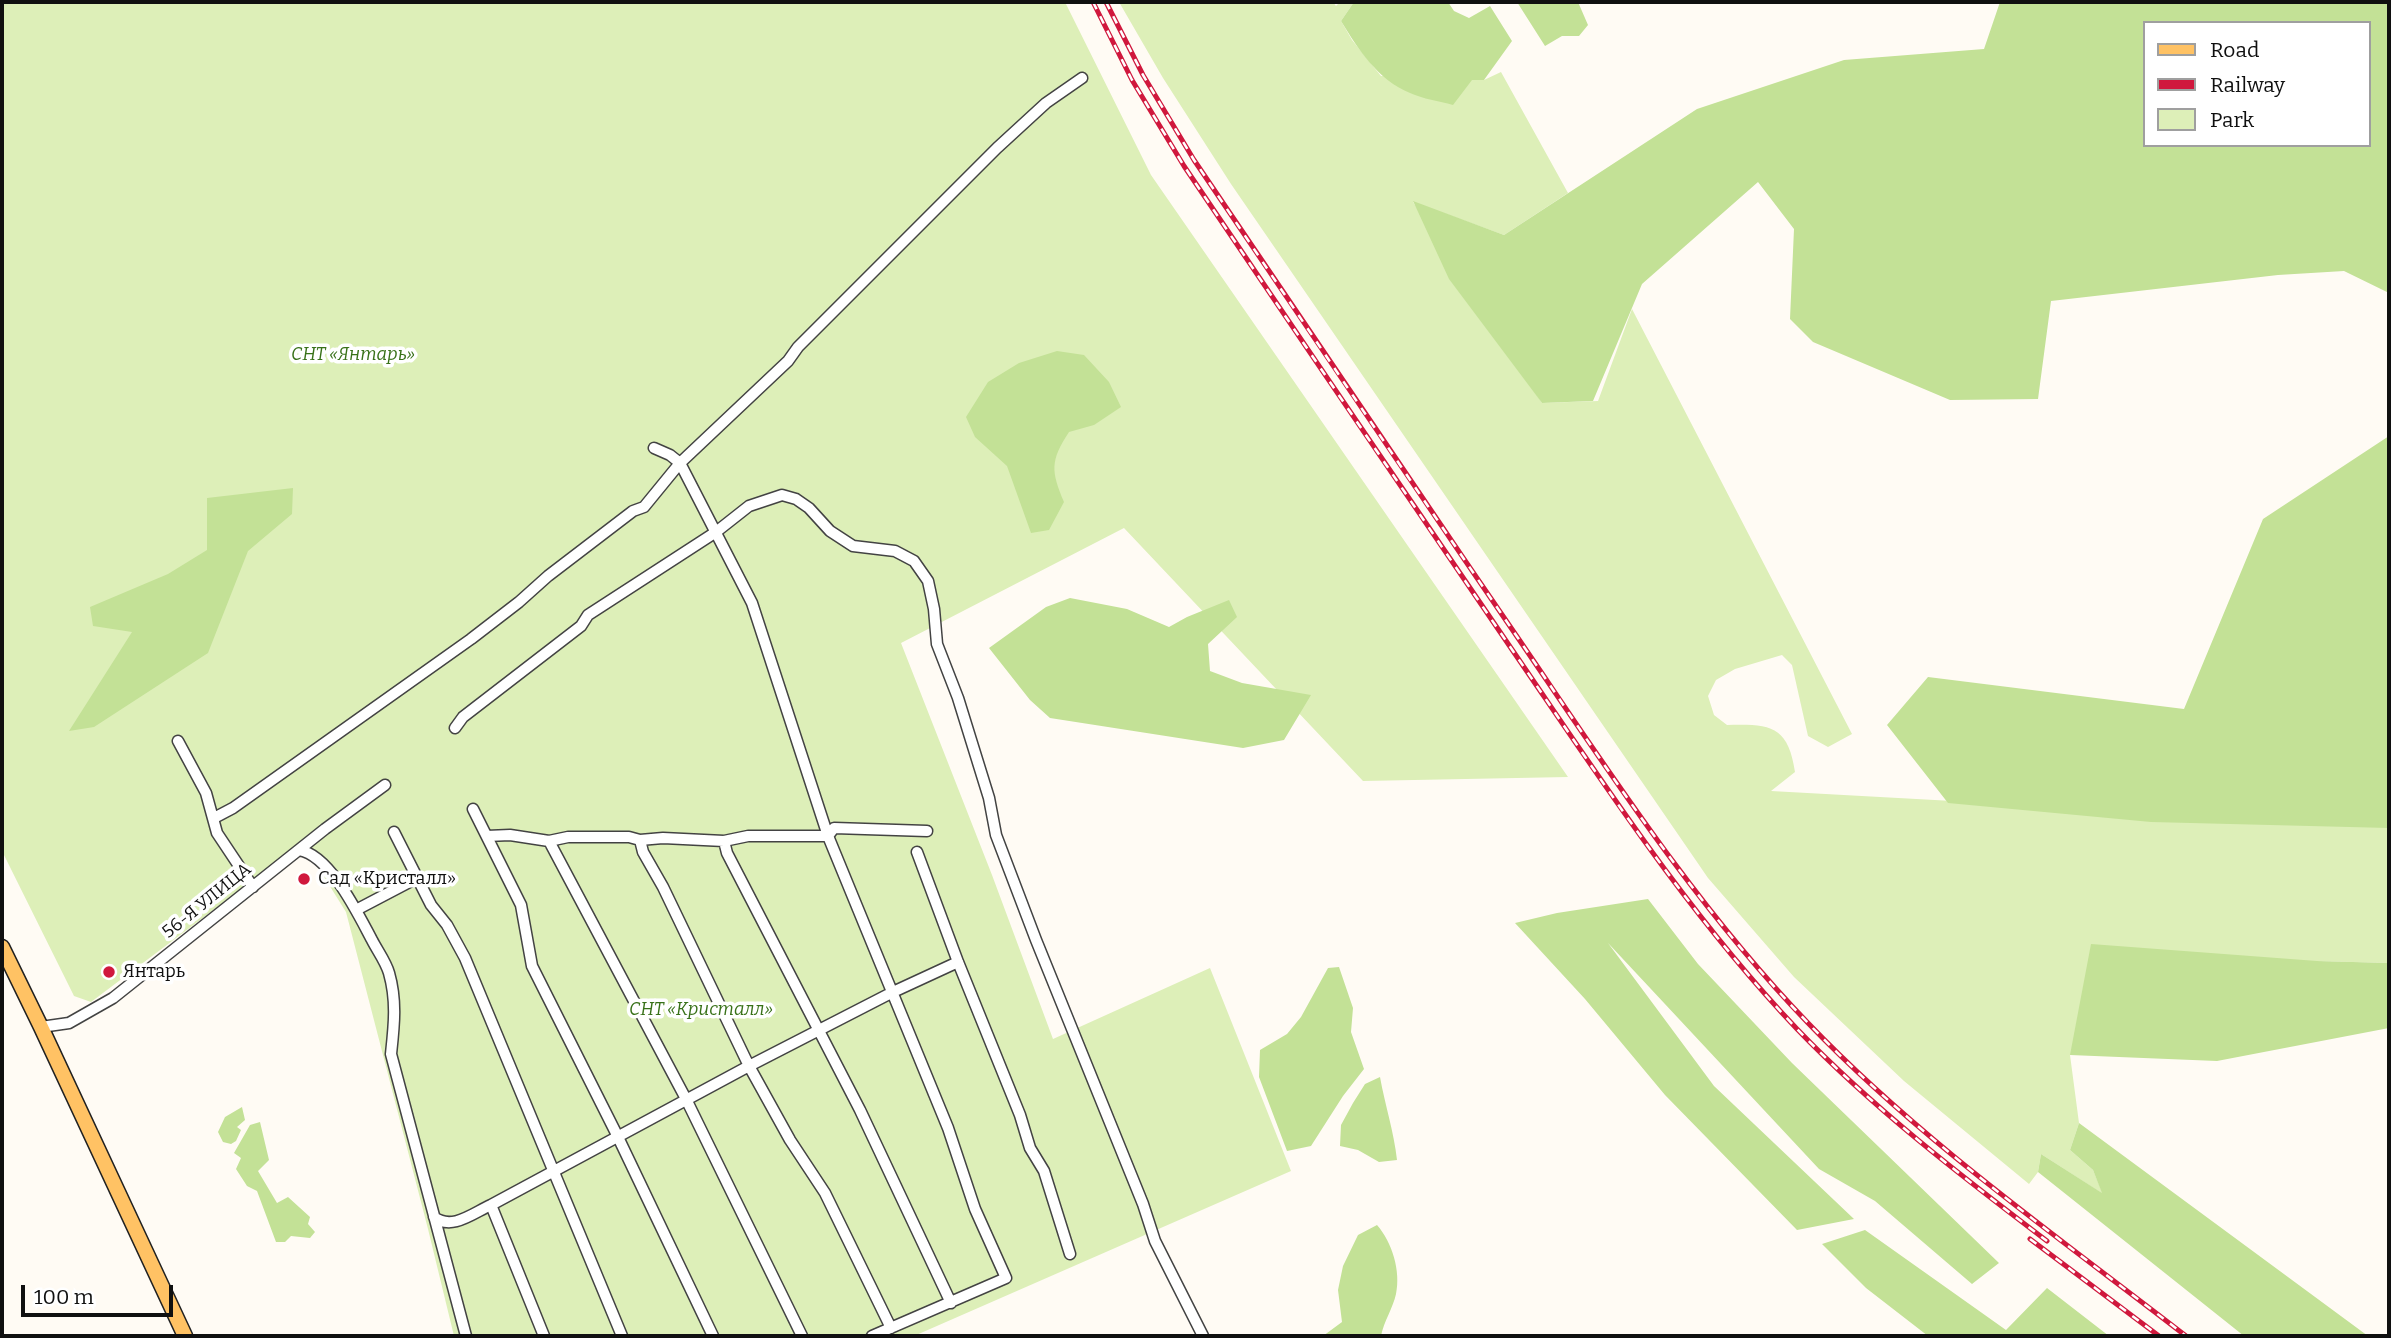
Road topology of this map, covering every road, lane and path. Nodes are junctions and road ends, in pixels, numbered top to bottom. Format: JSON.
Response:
{"nodes":[{"id":1,"x":1082,"y":78,"type":"dead end"},
{"id":2,"x":654,"y":448,"type":"dead end"},
{"id":3,"x":680,"y":463,"type":"junction"},
{"id":4,"x":716,"y":532,"type":"junction"},
{"id":5,"x":455,"y":728,"type":"dead end"},
{"id":6,"x":178,"y":741,"type":"dead end"},
{"id":7,"x":385,"y":785,"type":"dead end"},
{"id":8,"x":473,"y":809,"type":"dead end"},
{"id":9,"x":214,"y":818,"type":"junction"},
{"id":10,"x":927,"y":831,"type":"dead end"},
{"id":11,"x":394,"y":832,"type":"dead end"},
{"id":12,"x":487,"y":836,"type":"junction"},
{"id":13,"x":828,"y":836,"type":"junction"},
{"id":14,"x":640,"y":840,"type":"junction"},
{"id":15,"x":549,"y":841,"type":"junction"},
{"id":16,"x":724,"y":841,"type":"junction"},
{"id":17,"x":299,"y":850,"type":"junction"},
{"id":18,"x":917,"y":852,"type":"dead end"},
{"id":19,"x":417,"y":878,"type":"junction"},
{"id":20,"x":253,"y":887,"type":"junction"},
{"id":21,"x":356,"y":911,"type":"junction"},
{"id":22,"x":2,"y":947,"type":"edge"},
{"id":23,"x":958,"y":962,"type":"junction"},
{"id":24,"x":893,"y":992,"type":"junction"},
{"id":25,"x":41,"y":1027,"type":"junction"},
{"id":26,"x":818,"y":1030,"type":"junction"},
{"id":27,"x":749,"y":1066,"type":"junction"},
{"id":28,"x":686,"y":1100,"type":"junction"},
{"id":29,"x":617,"y":1135,"type":"junction"},
{"id":30,"x":554,"y":1170,"type":"junction"},
{"id":31,"x":491,"y":1205,"type":"junction"},
{"id":32,"x":434,"y":1217,"type":"junction"},
{"id":33,"x":1070,"y":1254,"type":"dead end"},
{"id":34,"x":951,"y":1303,"type":"junction"},
{"id":35,"x":891,"y":1328,"type":"junction"},
{"id":36,"x":186,"y":1336,"type":"edge"},
{"id":37,"x":466,"y":1336,"type":"edge"},
{"id":38,"x":544,"y":1336,"type":"edge"},
{"id":39,"x":622,"y":1336,"type":"edge"},
{"id":40,"x":713,"y":1336,"type":"edge"},
{"id":41,"x":802,"y":1336,"type":"edge"},
{"id":42,"x":872,"y":1336,"type":"edge"},
{"id":43,"x":1203,"y":1336,"type":"edge"}],
"edges":[{"from":1,"to":3,"type":"street"},
{"from":2,"to":3,"type":"street"},
{"from":3,"to":4,"type":"street"},
{"from":3,"to":9,"type":"street"},
{"from":4,"to":5,"type":"street"},
{"from":4,"to":13,"type":"street"},
{"from":4,"to":43,"type":"street"},
{"from":6,"to":9,"type":"street"},
{"from":7,"to":17,"type":"street","name":"56-Я УЛИЦА"},
{"from":8,"to":12,"type":"street"},
{"from":9,"to":20,"type":"street"},
{"from":10,"to":13,"type":"street"},
{"from":11,"to":19,"type":"street"},
{"from":12,"to":15,"type":"street"},
{"from":12,"to":29,"type":"street"},
{"from":13,"to":16,"type":"street"},
{"from":13,"to":24,"type":"street"},
{"from":14,"to":15,"type":"street"},
{"from":14,"to":16,"type":"street"},
{"from":14,"to":27,"type":"street"},
{"from":15,"to":28,"type":"street"},
{"from":16,"to":26,"type":"street"},
{"from":17,"to":20,"type":"street","name":"56-Я УЛИЦА"},
{"from":17,"to":21,"type":"street"},
{"from":18,"to":23,"type":"street"},
{"from":19,"to":21,"type":"street"},
{"from":19,"to":30,"type":"street"},
{"from":20,"to":25,"type":"street","name":"56-Я УЛИЦА"},
{"from":21,"to":32,"type":"street"},
{"from":22,"to":25,"type":"main road"},
{"from":23,"to":24,"type":"street"},
{"from":23,"to":33,"type":"street"},
{"from":24,"to":26,"type":"street"},
{"from":24,"to":34,"type":"street"},
{"from":25,"to":36,"type":"main road"},
{"from":26,"to":27,"type":"street"},
{"from":26,"to":34,"type":"street"},
{"from":27,"to":28,"type":"street"},
{"from":27,"to":35,"type":"street"},
{"from":28,"to":29,"type":"street"},
{"from":28,"to":41,"type":"street"},
{"from":29,"to":30,"type":"street"},
{"from":29,"to":40,"type":"street"},
{"from":30,"to":31,"type":"street"},
{"from":30,"to":39,"type":"street"},
{"from":31,"to":32,"type":"street"},
{"from":31,"to":38,"type":"street"},
{"from":32,"to":37,"type":"street"},
{"from":34,"to":35,"type":"street"},
{"from":35,"to":42,"type":"street"}]}
